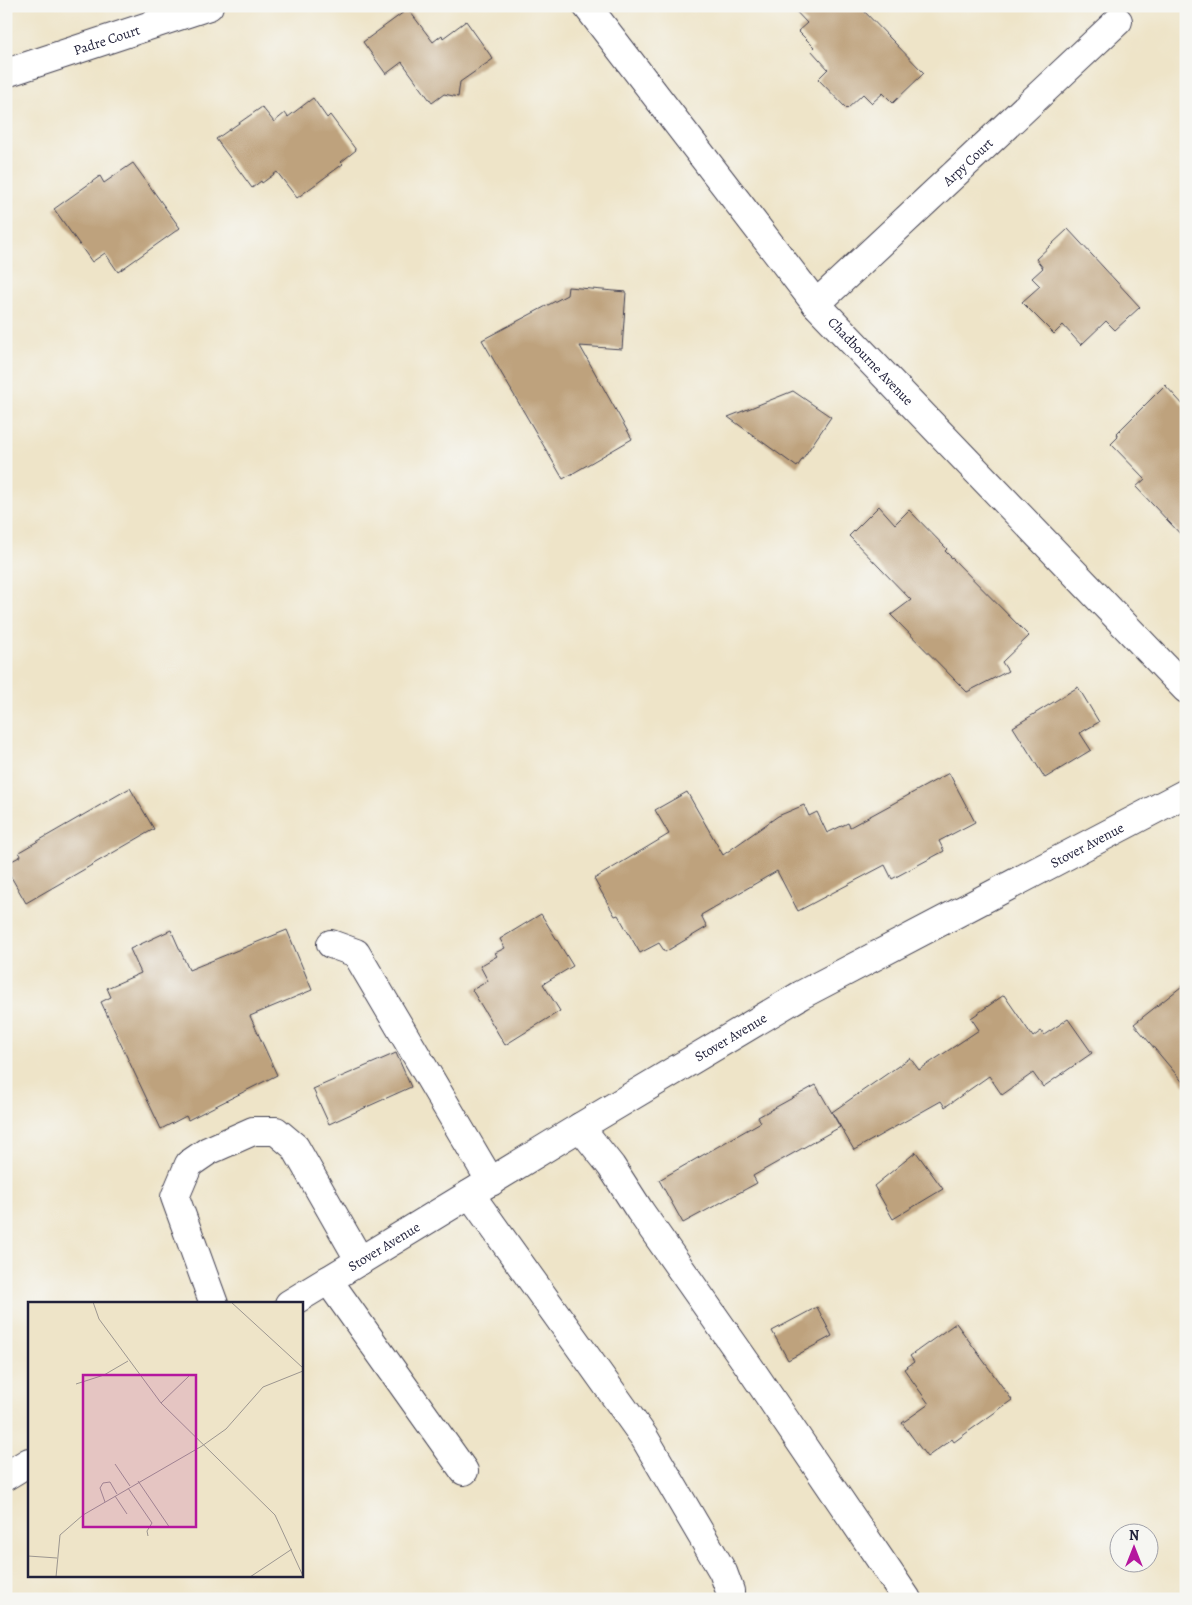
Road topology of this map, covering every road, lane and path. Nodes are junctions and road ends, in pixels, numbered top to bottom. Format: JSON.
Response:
{"nodes":[{"id":1,"x":209,"y":6,"type":"edge"},
{"id":2,"x":587,"y":6,"type":"edge"},
{"id":3,"x":1118,"y":20,"type":"dead end"},
{"id":4,"x":6,"y":73,"type":"edge"},
{"id":5,"x":816,"y":304,"type":"junction"},
{"id":6,"x":1186,"y":689,"type":"edge"},
{"id":7,"x":1186,"y":792,"type":"edge"},
{"id":8,"x":330,"y":944,"type":"dead end"},
{"id":9,"x":580,"y":1127,"type":"junction"},
{"id":10,"x":480,"y":1188,"type":"junction"},
{"id":11,"x":360,"y":1261,"type":"junction"},
{"id":12,"x":328,"y":1280,"type":"junction"},
{"id":13,"x":213,"y":1302,"type":"edge"},
{"id":14,"x":293,"y":1302,"type":"edge"},
{"id":15,"x":28,"y":1463,"type":"edge"},
{"id":16,"x":464,"y":1472,"type":"dead end"},
{"id":17,"x":6,"y":1476,"type":"edge"},
{"id":18,"x":730,"y":1599,"type":"edge"},
{"id":19,"x":907,"y":1599,"type":"edge"}],
"edges":[{"from":1,"to":4,"type":"street","name":"Padre Court"},
{"from":2,"to":5,"type":"street","name":"Chadbourne Avenue"},
{"from":3,"to":5,"type":"street","name":"Arpy Court"},
{"from":5,"to":6,"type":"street","name":"Chadbourne Avenue"},
{"from":7,"to":9,"type":"street","name":"Stover Avenue"},
{"from":8,"to":10,"type":"street"},
{"from":9,"to":10,"type":"street","name":"Stover Avenue"},
{"from":9,"to":19,"type":"street"},
{"from":10,"to":11,"type":"street","name":"Stover Avenue"},
{"from":10,"to":18,"type":"street"},
{"from":11,"to":12,"type":"street","name":"Stover Avenue"},
{"from":11,"to":13,"type":"street"},
{"from":12,"to":14,"type":"street","name":"Stover Avenue"},
{"from":12,"to":16,"type":"street"},
{"from":15,"to":17,"type":"street"}]}
